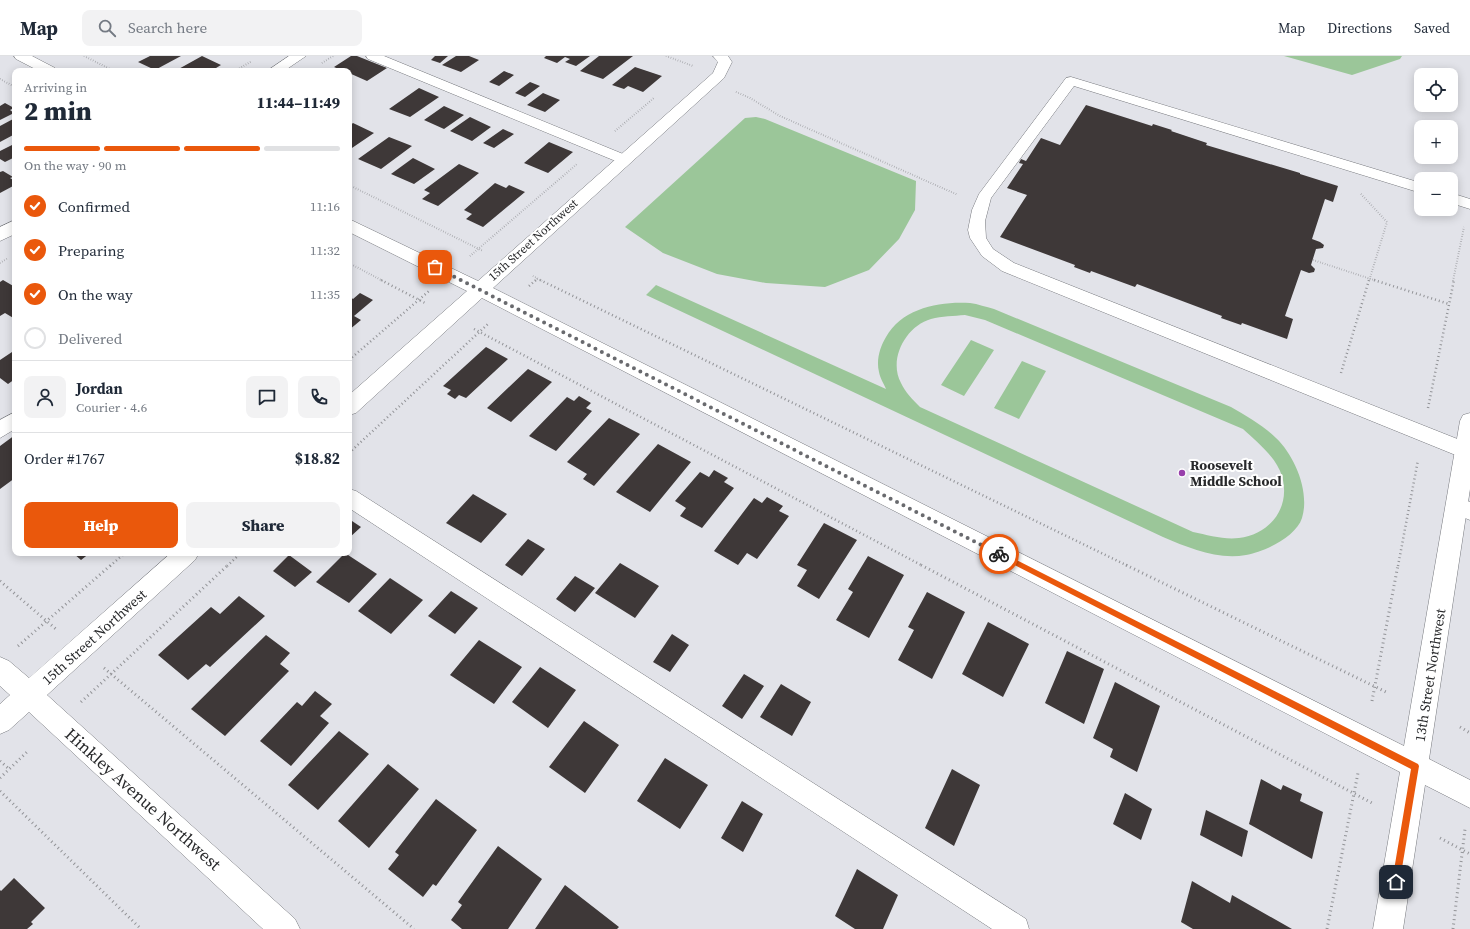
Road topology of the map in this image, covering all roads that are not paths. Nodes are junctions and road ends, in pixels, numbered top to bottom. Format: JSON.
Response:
{"nodes":[{"id":1,"x":21,"y":56,"type":"edge"},
{"id":2,"x":299,"y":56,"type":"edge"},
{"id":3,"x":373,"y":56,"type":"edge"},
{"id":4,"x":720,"y":56,"type":"edge"},
{"id":5,"x":44,"y":68,"type":"edge"},
{"id":6,"x":279,"y":68,"type":"edge"},
{"id":7,"x":623,"y":159,"type":"junction"},
{"id":8,"x":1414,"y":186,"type":"edge"},
{"id":9,"x":1458,"y":200,"type":"edge"},
{"id":10,"x":1470,"y":204,"type":"edge"},
{"id":11,"x":352,"y":226,"type":"edge"},
{"id":12,"x":12,"y":228,"type":"edge"},
{"id":13,"x":0,"y":235,"type":"edge"},
{"id":14,"x":479,"y":289,"type":"junction"},
{"id":15,"x":352,"y":404,"type":"edge"},
{"id":16,"x":12,"y":420,"type":"edge"},
{"id":17,"x":1470,"y":421,"type":"edge"},
{"id":18,"x":0,"y":430,"type":"edge"},
{"id":19,"x":1465,"y":450,"type":"junction"},
{"id":20,"x":352,"y":499,"type":"edge"},
{"id":21,"x":1464,"y":509,"type":"edge"},
{"id":22,"x":184,"y":556,"type":"edge"},
{"id":23,"x":6,"y":660,"type":"edge"},
{"id":24,"x":29,"y":696,"type":"junction"},
{"id":25,"x":0,"y":721,"type":"edge"},
{"id":26,"x":1416,"y":766,"type":"junction"},
{"id":27,"x":1470,"y":794,"type":"edge"},
{"id":28,"x":285,"y":929,"type":"edge"},
{"id":29,"x":1016,"y":929,"type":"edge"},
{"id":30,"x":1388,"y":929,"type":"edge"}],
"edges":[{"from":1,"to":5,"type":"street"},
{"from":2,"to":6,"type":"street"},
{"from":3,"to":7,"type":"lane"},
{"from":4,"to":7,"type":"street","name":"15th Street Northwest"},
{"from":7,"to":14,"type":"street","name":"15th Street Northwest"},
{"from":8,"to":19,"type":"lane"},
{"from":9,"to":10,"type":"lane"},
{"from":11,"to":14,"type":"street"},
{"from":12,"to":13,"type":"street"},
{"from":14,"to":15,"type":"street","name":"15th Street Northwest"},
{"from":14,"to":26,"type":"street"},
{"from":16,"to":18,"type":"lane"},
{"from":17,"to":19,"type":"street","name":"13th Street Northwest"},
{"from":19,"to":21,"type":"street","name":"13th Street Northwest"},
{"from":20,"to":29,"type":"lane"},
{"from":21,"to":26,"type":"street","name":"13th Street Northwest"},
{"from":22,"to":24,"type":"street","name":"15th Street Northwest"},
{"from":23,"to":24,"type":"street","name":"Hinkley Avenue Northwest"},
{"from":24,"to":25,"type":"street","name":"15th Street Northwest"},
{"from":24,"to":28,"type":"street","name":"Hinkley Avenue Northwest"},
{"from":26,"to":27,"type":"street"},
{"from":26,"to":30,"type":"street","name":"13th Street Northwest"}]}
